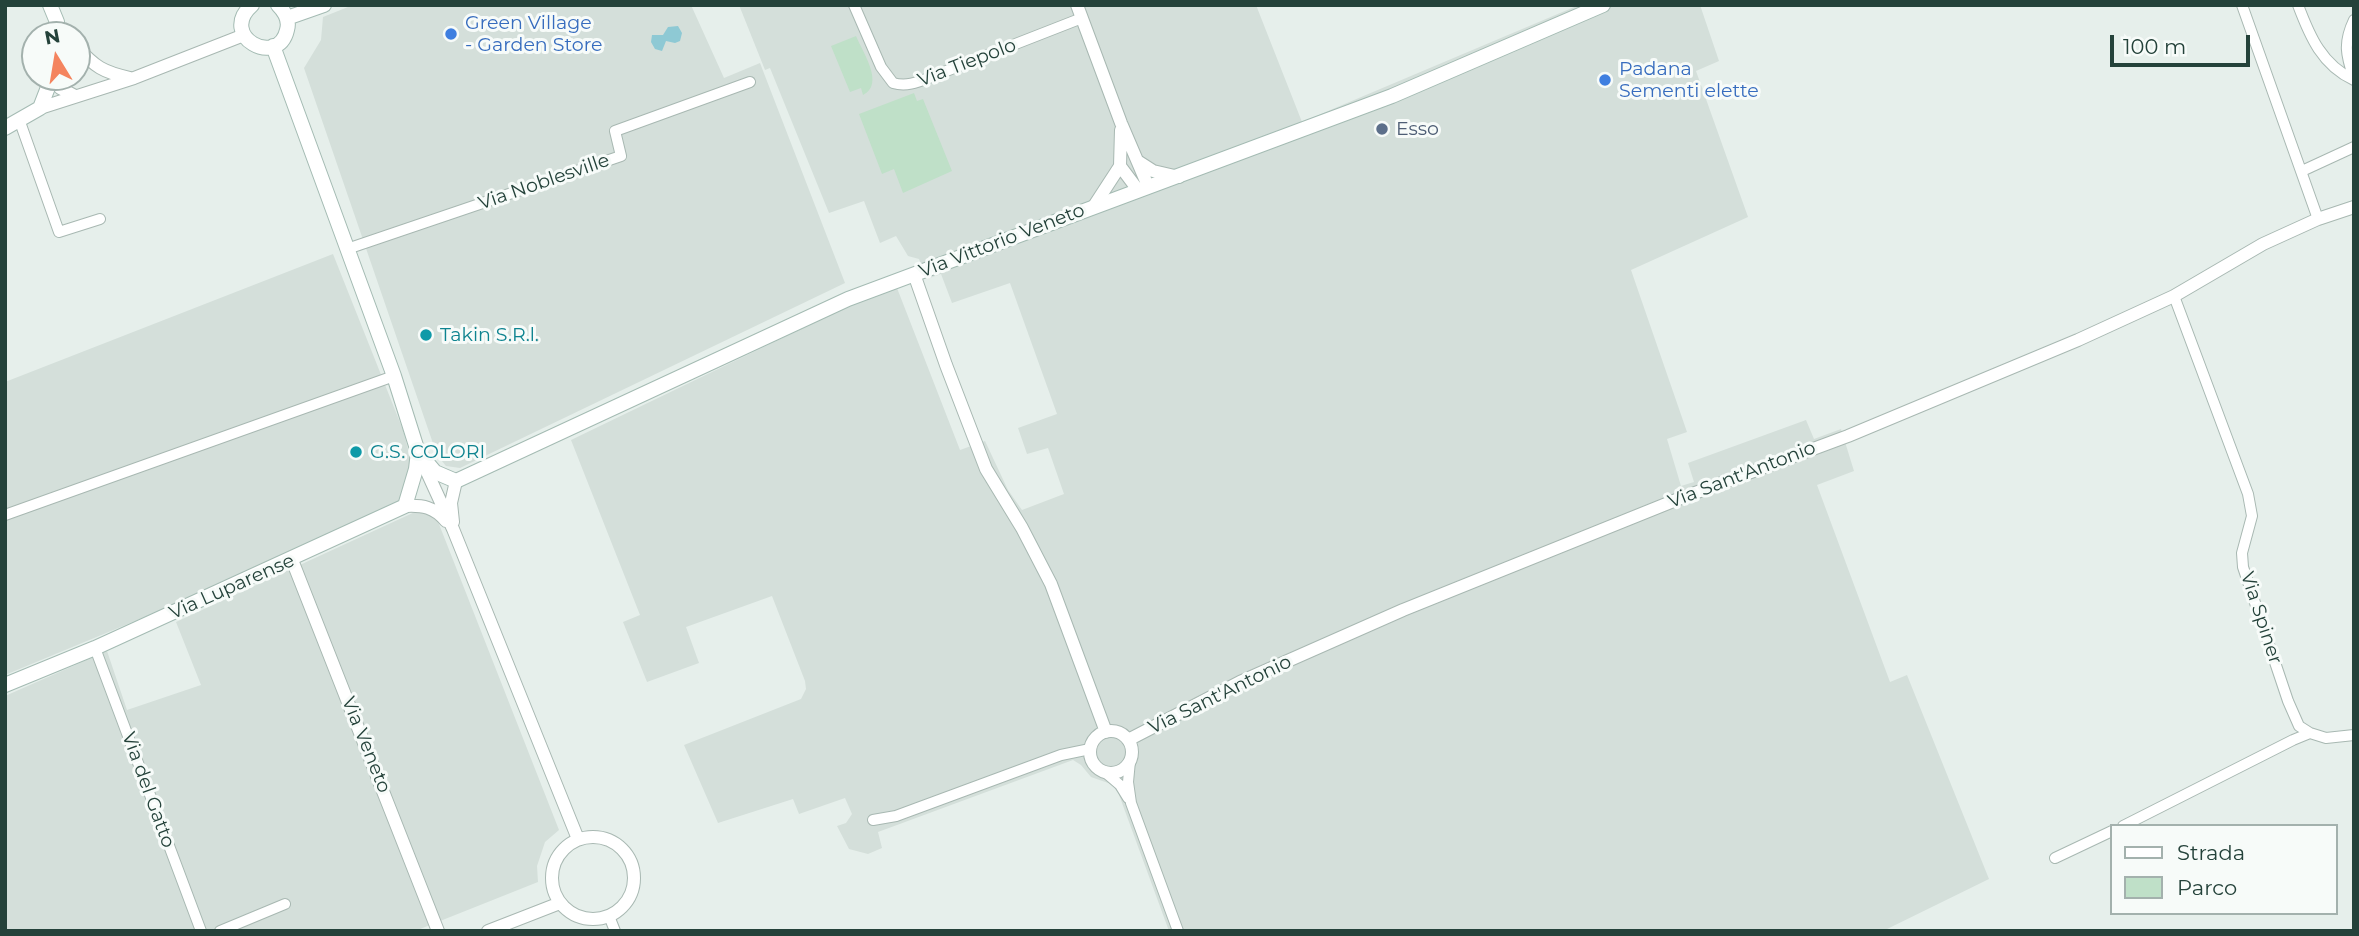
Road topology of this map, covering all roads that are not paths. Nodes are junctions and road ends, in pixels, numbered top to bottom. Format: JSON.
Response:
{"nodes":[{"id":1,"x":252,"y":5,"type":"edge"},
{"id":2,"x":278,"y":5,"type":"edge"},
{"id":3,"x":324,"y":5,"type":"edge"},
{"id":4,"x":854,"y":5,"type":"edge"},
{"id":5,"x":1603,"y":5,"type":"edge"},
{"id":6,"x":2242,"y":5,"type":"edge"},
{"id":7,"x":2298,"y":5,"type":"edge"},
{"id":8,"x":1080,"y":11,"type":"edge"},
{"id":9,"x":287,"y":18,"type":"junction"},
{"id":10,"x":2354,"y":20,"type":"edge"},
{"id":11,"x":244,"y":35,"type":"junction"},
{"id":12,"x":273,"y":46,"type":"junction"},
{"id":13,"x":91,"y":63,"type":"edge"},
{"id":14,"x":91,"y":70,"type":"edge"},
{"id":15,"x":134,"y":78,"type":"junction"},
{"id":16,"x":2354,"y":80,"type":"edge"},
{"id":17,"x":750,"y":82,"type":"dead end"},
{"id":18,"x":94,"y":89,"type":"junction"},
{"id":19,"x":47,"y":91,"type":"edge"},
{"id":20,"x":66,"y":91,"type":"edge"},
{"id":21,"x":75,"y":96,"type":"junction"},
{"id":22,"x":40,"y":108,"type":"junction"},
{"id":23,"x":20,"y":122,"type":"junction"},
{"id":24,"x":1121,"y":122,"type":"junction"},
{"id":25,"x":5,"y":128,"type":"edge"},
{"id":26,"x":2354,"y":147,"type":"edge"},
{"id":27,"x":1139,"y":161,"type":"junction"},
{"id":28,"x":1119,"y":166,"type":"junction"},
{"id":29,"x":2302,"y":171,"type":"junction"},
{"id":30,"x":1179,"y":177,"type":"junction"},
{"id":31,"x":1143,"y":188,"type":"junction"},
{"id":32,"x":1094,"y":206,"type":"junction"},
{"id":33,"x":2354,"y":207,"type":"edge"},
{"id":34,"x":100,"y":219,"type":"dead end"},
{"id":35,"x":2318,"y":219,"type":"junction"},
{"id":36,"x":347,"y":249,"type":"junction"},
{"id":37,"x":915,"y":274,"type":"junction"},
{"id":38,"x":2174,"y":296,"type":"junction"},
{"id":39,"x":394,"y":376,"type":"junction"},
{"id":40,"x":418,"y":452,"type":"junction"},
{"id":41,"x":456,"y":481,"type":"junction"},
{"id":42,"x":405,"y":506,"type":"junction"},
{"id":43,"x":5,"y":515,"type":"edge"},
{"id":44,"x":453,"y":529,"type":"junction"},
{"id":45,"x":292,"y":560,"type":"junction"},
{"id":46,"x":95,"y":649,"type":"junction"},
{"id":47,"x":5,"y":685,"type":"edge"},
{"id":48,"x":1106,"y":732,"type":"junction"},
{"id":49,"x":2310,"y":733,"type":"junction"},
{"id":50,"x":2354,"y":735,"type":"edge"},
{"id":51,"x":1128,"y":740,"type":"junction"},
{"id":52,"x":1090,"y":749,"type":"junction"},
{"id":53,"x":1130,"y":761,"type":"junction"},
{"id":54,"x":1106,"y":773,"type":"junction"},
{"id":55,"x":1131,"y":803,"type":"junction"},
{"id":56,"x":873,"y":820,"type":"dead end"},
{"id":57,"x":2127,"y":824,"type":"edge"},
{"id":58,"x":2110,"y":832,"type":"edge"},
{"id":59,"x":579,"y":839,"type":"junction"},
{"id":60,"x":2055,"y":858,"type":"dead end"},
{"id":61,"x":560,"y":903,"type":"junction"},
{"id":62,"x":285,"y":904,"type":"dead end"},
{"id":63,"x":609,"y":916,"type":"junction"},
{"id":64,"x":201,"y":931,"type":"edge"},
{"id":65,"x":220,"y":931,"type":"edge"},
{"id":66,"x":438,"y":931,"type":"edge"},
{"id":67,"x":488,"y":931,"type":"edge"},
{"id":68,"x":615,"y":931,"type":"edge"},
{"id":69,"x":1178,"y":931,"type":"edge"}],
"edges":[{"from":1,"to":11,"type":"main road"},
{"from":2,"to":9,"type":"main road"},
{"from":3,"to":9,"type":"main road"},
{"from":4,"to":8,"type":"street","name":"Via Tiepolo"},
{"from":5,"to":30,"type":"main road","name":"Via Vittorio Veneto"},
{"from":6,"to":29,"type":"street"},
{"from":7,"to":16,"type":"street"},
{"from":8,"to":24,"type":"street","name":"Via Tiepolo"},
{"from":9,"to":12,"type":"main road"},
{"from":10,"to":16,"type":"street"},
{"from":11,"to":12,"type":"main road"},
{"from":11,"to":15,"type":"street"},
{"from":12,"to":36,"type":"main road"},
{"from":13,"to":15,"type":"street"},
{"from":14,"to":18,"type":"street"},
{"from":15,"to":18,"type":"street"},
{"from":17,"to":36,"type":"street","name":"Via Noblesville"},
{"from":18,"to":21,"type":"street"},
{"from":19,"to":22,"type":"main road"},
{"from":20,"to":21,"type":"street"},
{"from":21,"to":22,"type":"street"},
{"from":22,"to":23,"type":"main road"},
{"from":23,"to":25,"type":"main road"},
{"from":23,"to":34,"type":"street"},
{"from":24,"to":27,"type":"street","name":"Via Tiepolo"},
{"from":24,"to":28,"type":"street","name":"Via Tiepolo"},
{"from":26,"to":29,"type":"street"},
{"from":27,"to":30,"type":"street"},
{"from":27,"to":31,"type":"street","name":"Via Tiepolo"},
{"from":28,"to":31,"type":"street"},
{"from":28,"to":32,"type":"street","name":"Via Tiepolo"},
{"from":29,"to":35,"type":"street"},
{"from":30,"to":31,"type":"main road","name":"Via Vittorio Veneto"},
{"from":31,"to":32,"type":"main road","name":"Via Vittorio Veneto"},
{"from":32,"to":37,"type":"main road","name":"Via Vittorio Veneto"},
{"from":33,"to":35,"type":"street","name":"Via Sant'Antonio"},
{"from":35,"to":38,"type":"street","name":"Via Sant'Antonio"},
{"from":36,"to":39,"type":"main road"},
{"from":37,"to":41,"type":"main road","name":"Via Vittorio Veneto"},
{"from":37,"to":48,"type":"street"},
{"from":38,"to":49,"type":"street","name":"Via Spiner"},
{"from":38,"to":51,"type":"street","name":"Via Sant'Antonio"},
{"from":39,"to":40,"type":"main road"},
{"from":39,"to":43,"type":"street"},
{"from":40,"to":41,"type":"main road"},
{"from":40,"to":42,"type":"main road"},
{"from":40,"to":44,"type":"street"},
{"from":41,"to":44,"type":"street"},
{"from":42,"to":44,"type":"street"},
{"from":42,"to":45,"type":"main road","name":"Via Luparense"},
{"from":44,"to":59,"type":"street"},
{"from":45,"to":46,"type":"main road","name":"Via Luparense"},
{"from":45,"to":66,"type":"street","name":"Via Veneto"},
{"from":46,"to":47,"type":"main road","name":"Via Luparense"},
{"from":46,"to":64,"type":"street","name":"Via del Gatto"},
{"from":48,"to":51,"type":"street","name":"Via Sant'Antonio"},
{"from":48,"to":52,"type":"street"},
{"from":49,"to":50,"type":"street"},
{"from":49,"to":57,"type":"street"},
{"from":51,"to":53,"type":"street","name":"Via Sant'Antonio"},
{"from":52,"to":54,"type":"street"},
{"from":52,"to":56,"type":"street"},
{"from":53,"to":54,"type":"street"},
{"from":53,"to":55,"type":"street"},
{"from":54,"to":55,"type":"street"},
{"from":55,"to":69,"type":"street"},
{"from":58,"to":60,"type":"street"},
{"from":59,"to":61,"type":"street"},
{"from":59,"to":63,"type":"street"},
{"from":61,"to":63,"type":"street"},
{"from":61,"to":67,"type":"street"},
{"from":62,"to":65,"type":"street"},
{"from":63,"to":68,"type":"street"}]}
